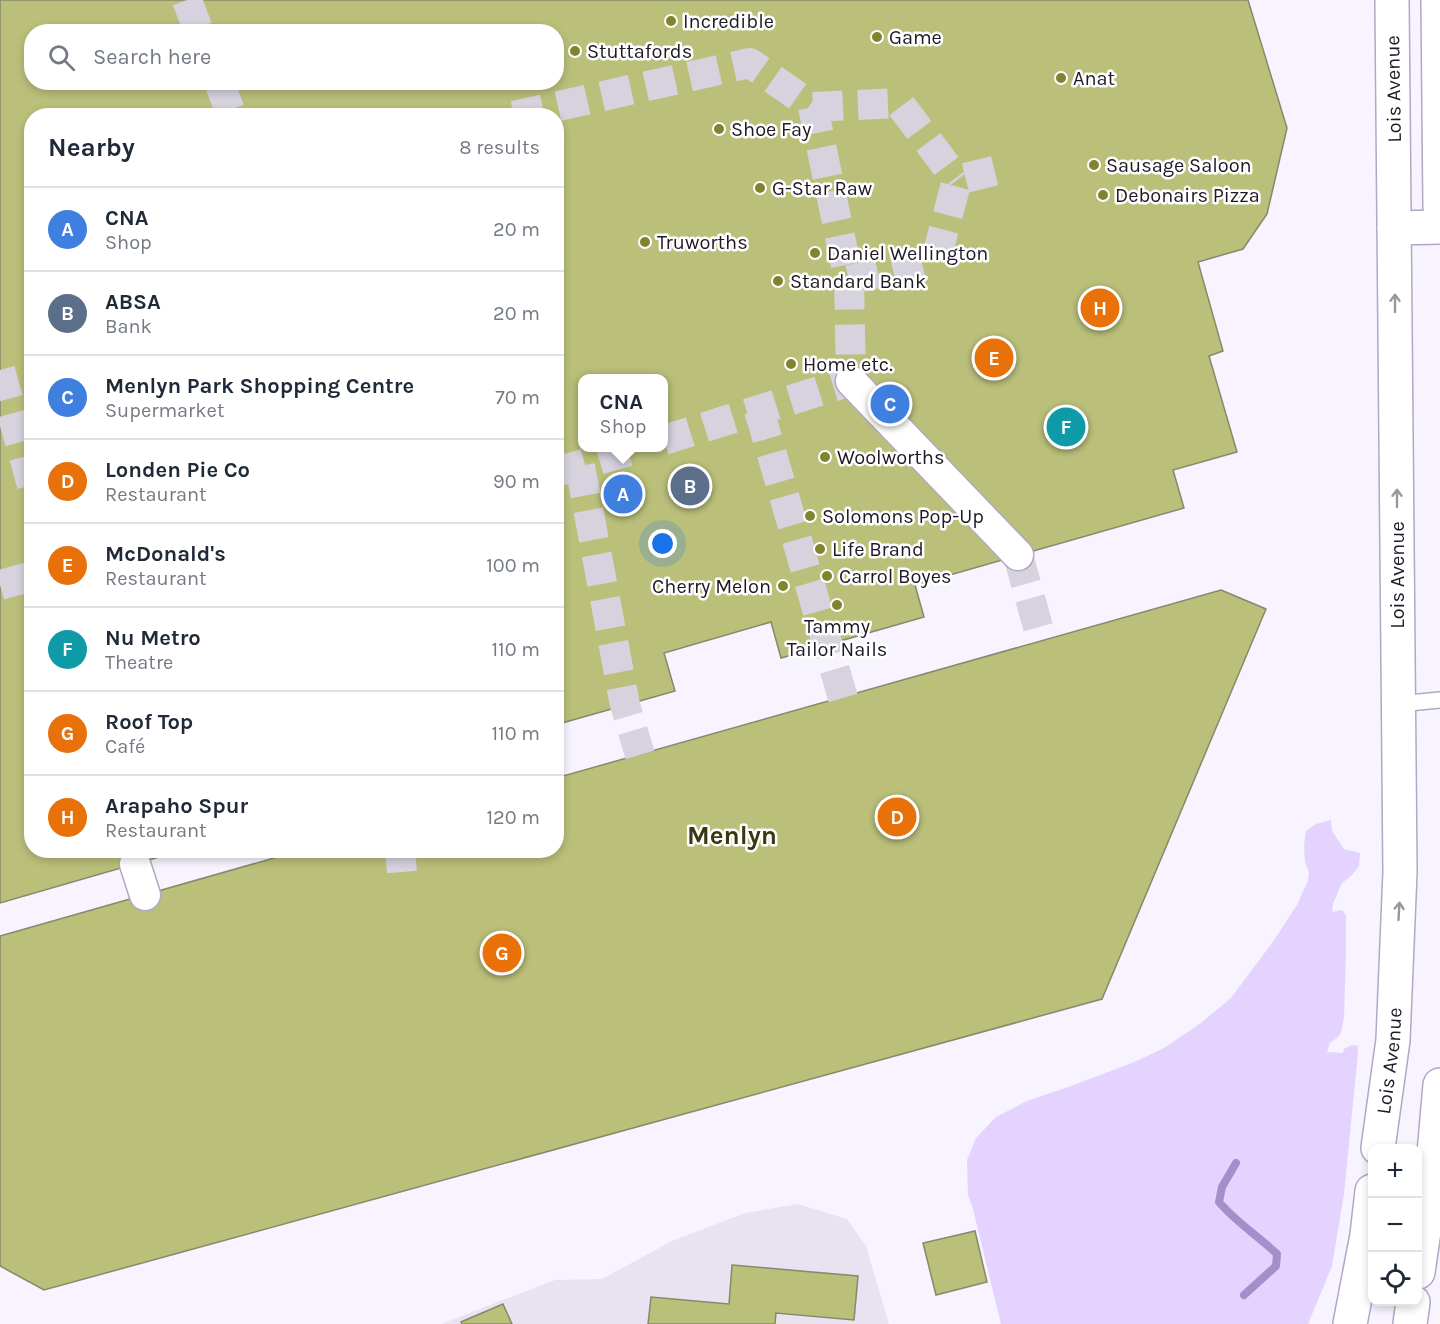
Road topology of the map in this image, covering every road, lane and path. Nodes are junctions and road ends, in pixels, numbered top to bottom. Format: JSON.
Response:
{"nodes":[{"id":1,"x":1392,"y":0,"type":"edge"},
{"id":2,"x":1438,"y":0,"type":"edge"},
{"id":3,"x":1440,"y":207,"type":"edge"},
{"id":4,"x":1440,"y":227,"type":"edge"},
{"id":5,"x":1394,"y":228,"type":"junction"},
{"id":6,"x":850,"y":381,"type":"dead end"},
{"id":7,"x":1017,"y":555,"type":"tunnel mouth"},
{"id":8,"x":1440,"y":700,"type":"edge"},
{"id":9,"x":1398,"y":704,"type":"junction"},
{"id":10,"x":135,"y":864,"type":"dead end"},
{"id":11,"x":145,"y":895,"type":"dead end"},
{"id":12,"x":1440,"y":1085,"type":"edge"},
{"id":13,"x":1379,"y":1144,"type":"edge"},
{"id":14,"x":1436,"y":1173,"type":"edge"},
{"id":15,"x":1371,"y":1198,"type":"edge"},
{"id":16,"x":1422,"y":1252,"type":"edge"},
{"id":17,"x":1412,"y":1306,"type":"edge"},
{"id":18,"x":1350,"y":1324,"type":"edge"},
{"id":19,"x":1410,"y":1324,"type":"edge"}],
"edges":[{"from":1,"to":5,"type":"street","name":"Lois Avenue"},
{"from":2,"to":3,"type":"street"},
{"from":4,"to":5,"type":"street"},
{"from":9,"to":5,"type":"street","name":"Lois Avenue","one_way":true},
{"from":6,"to":7,"type":"street"},
{"from":8,"to":9,"type":"lane"},
{"from":13,"to":9,"type":"street","name":"Lois Avenue","one_way":true},
{"from":10,"to":11,"type":"street"},
{"from":12,"to":14,"type":"street"},
{"from":14,"to":16,"type":"street"},
{"from":15,"to":18,"type":"street"},
{"from":17,"to":19,"type":"street"}]}
